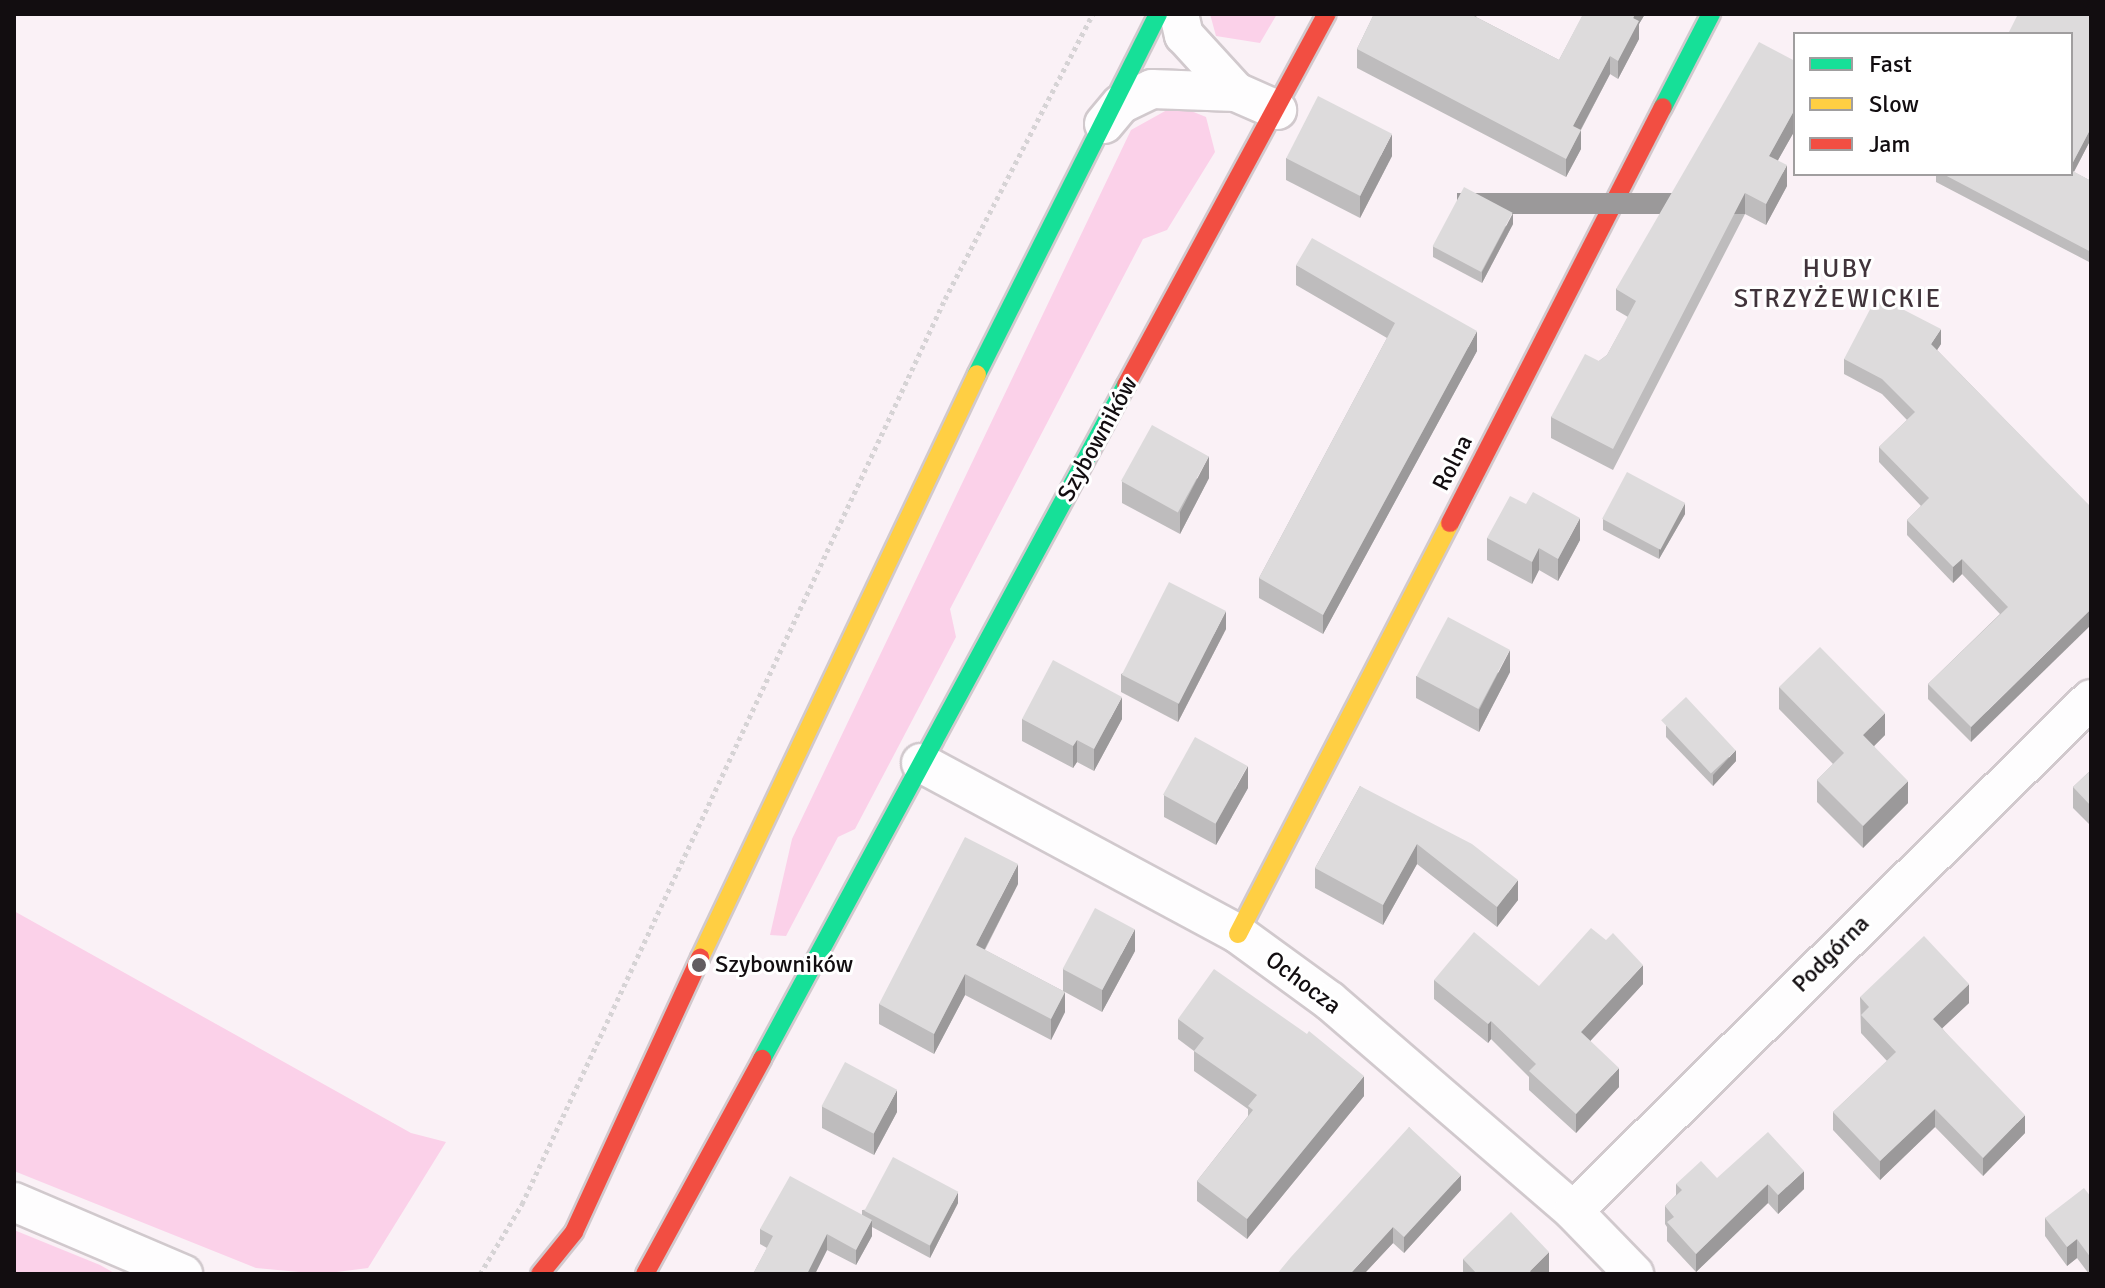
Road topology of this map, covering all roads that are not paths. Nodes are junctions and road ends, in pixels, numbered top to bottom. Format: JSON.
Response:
{"nodes":[{"id":1,"x":1158,"y":14,"type":"edge"},
{"id":2,"x":1179,"y":14,"type":"edge"},
{"id":3,"x":1327,"y":14,"type":"edge"},
{"id":4,"x":1711,"y":14,"type":"edge"},
{"id":5,"x":1236,"y":92,"type":"junction"},
{"id":6,"x":1277,"y":110,"type":"junction"},
{"id":7,"x":1100,"y":128,"type":"junction"},
{"id":8,"x":2091,"y":699,"type":"edge"},
{"id":9,"x":921,"y":763,"type":"junction"},
{"id":10,"x":1238,"y":934,"type":"junction"},
{"id":11,"x":14,"y":1202,"type":"edge"},
{"id":12,"x":1573,"y":1211,"type":"junction"},
{"id":13,"x":574,"y":1232,"type":"junction"},
{"id":14,"x":183,"y":1274,"type":"edge"},
{"id":15,"x":540,"y":1274,"type":"edge"},
{"id":16,"x":568,"y":1274,"type":"edge"},
{"id":17,"x":645,"y":1274,"type":"edge"},
{"id":18,"x":1634,"y":1274,"type":"edge"}],
"edges":[{"from":1,"to":7,"type":"street"},
{"from":2,"to":5,"type":"street"},
{"from":3,"to":6,"type":"street","name":"Szybowników"},
{"from":4,"to":10,"type":"street","name":"Rolna"},
{"from":5,"to":6,"type":"street"},
{"from":5,"to":7,"type":"street"},
{"from":6,"to":9,"type":"street","name":"Szybowników"},
{"from":7,"to":13,"type":"street"},
{"from":8,"to":12,"type":"street","name":"Podgórna"},
{"from":9,"to":10,"type":"street","name":"Ochocza"},
{"from":9,"to":17,"type":"street","name":"Szybowników"},
{"from":10,"to":12,"type":"street","name":"Ochocza"},
{"from":11,"to":14,"type":"street"},
{"from":12,"to":18,"type":"street","name":"Ochocza"},
{"from":13,"to":15,"type":"street"},
{"from":13,"to":16,"type":"street"}]}
